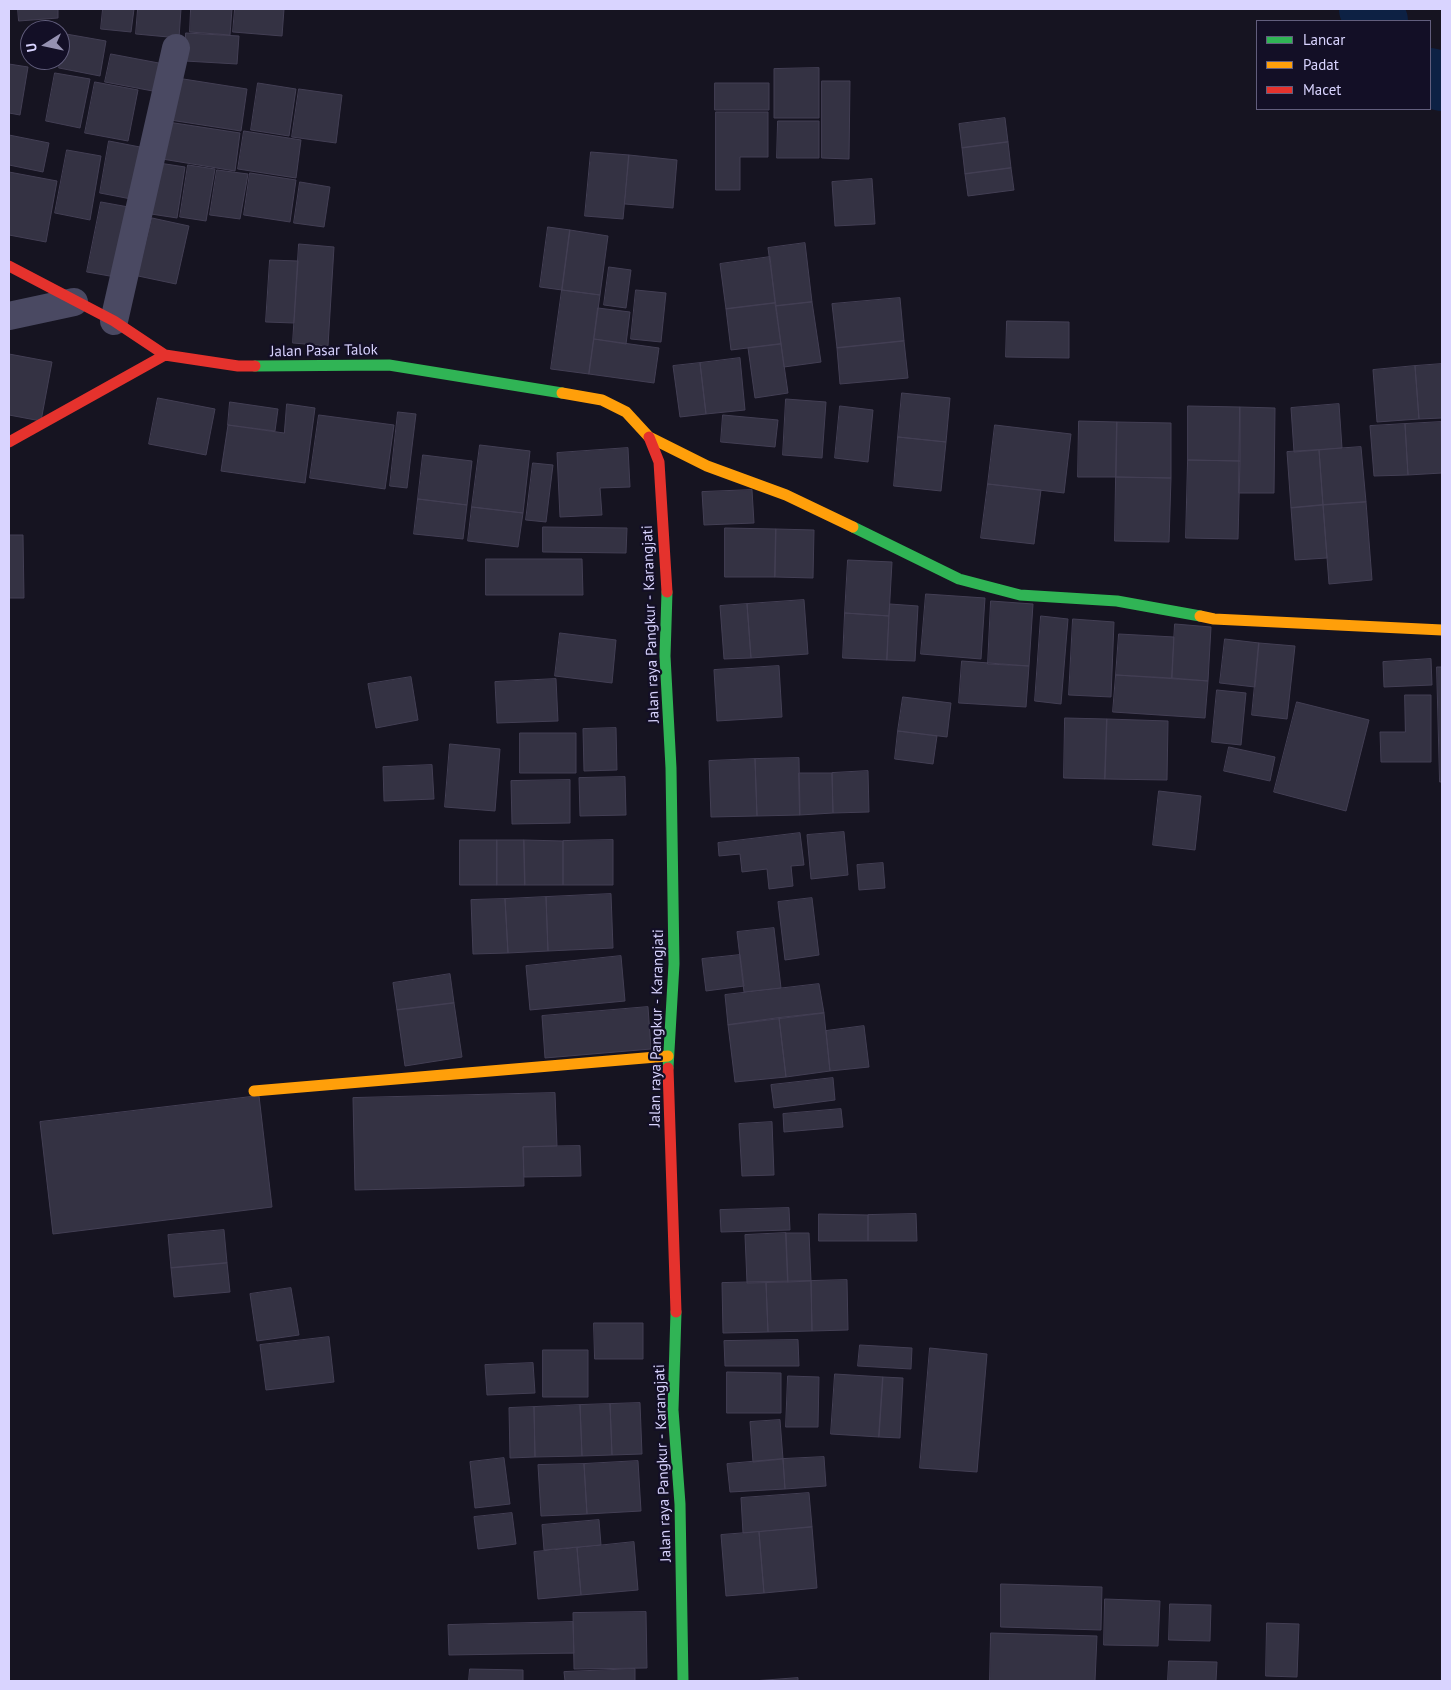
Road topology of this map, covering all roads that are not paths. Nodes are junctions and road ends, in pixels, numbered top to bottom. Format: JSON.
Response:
{"nodes":[{"id":1,"x":176,"y":48,"type":"dead end"},
{"id":2,"x":9,"y":266,"type":"edge"},
{"id":3,"x":74,"y":302,"type":"junction"},
{"id":4,"x":9,"y":316,"type":"edge"},
{"id":5,"x":114,"y":322,"type":"junction"},
{"id":6,"x":165,"y":355,"type":"junction"},
{"id":7,"x":649,"y":437,"type":"junction"},
{"id":8,"x":9,"y":442,"type":"edge"},
{"id":9,"x":1442,"y":630,"type":"edge"},
{"id":10,"x":668,"y":1056,"type":"junction"},
{"id":11,"x":254,"y":1091,"type":"dead end"},
{"id":12,"x":683,"y":1681,"type":"edge"}],
"edges":[{"from":1,"to":5,"type":"street"},
{"from":2,"to":3,"type":"main road","name":"Jalan Pasar Talok"},
{"from":3,"to":4,"type":"street"},
{"from":3,"to":5,"type":"main road","name":"Jalan Pasar Talok"},
{"from":5,"to":6,"type":"main road","name":"Jalan Pasar Talok"},
{"from":6,"to":7,"type":"main road","name":"Jalan Pasar Talok"},
{"from":6,"to":8,"type":"main road"},
{"from":7,"to":9,"type":"main road"},
{"from":7,"to":10,"type":"main road","name":"Jalan raya Pangkur - Karangjati"},
{"from":10,"to":11,"type":"main road"},
{"from":10,"to":12,"type":"main road","name":"Jalan raya Pangkur - Karangjati"}]}
